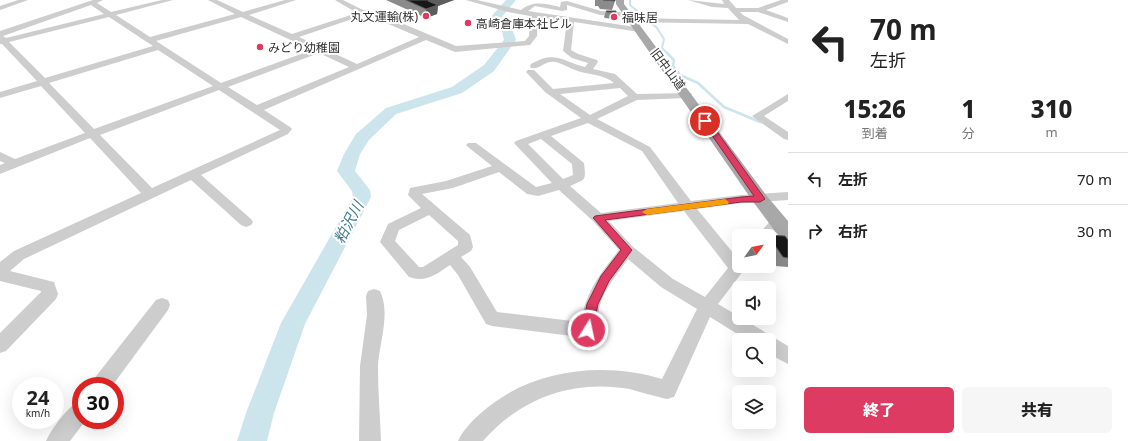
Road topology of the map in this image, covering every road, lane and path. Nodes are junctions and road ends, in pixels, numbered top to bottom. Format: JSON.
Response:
{"nodes":[{"id":1,"x":25,"y":0,"type":"edge"},
{"id":2,"x":100,"y":0,"type":"edge"},
{"id":3,"x":170,"y":0,"type":"edge"},
{"id":4,"x":211,"y":0,"type":"edge"},
{"id":5,"x":292,"y":0,"type":"edge"},
{"id":6,"x":338,"y":0,"type":"edge"},
{"id":7,"x":469,"y":0,"type":"edge"},
{"id":8,"x":506,"y":0,"type":"edge"},
{"id":9,"x":620,"y":0,"type":"edge"},
{"id":10,"x":788,"y":0,"type":"edge"},
{"id":11,"x":695,"y":1,"type":"edge"},
{"id":12,"x":92,"y":3,"type":"junction"},
{"id":13,"x":778,"y":3,"type":"junction"},
{"id":14,"x":729,"y":5,"type":"edge"},
{"id":15,"x":788,"y":6,"type":"edge"},
{"id":16,"x":0,"y":8,"type":"edge"},
{"id":17,"x":501,"y":9,"type":"junction"},
{"id":18,"x":759,"y":10,"type":"junction"},
{"id":19,"x":363,"y":12,"type":"junction"},
{"id":20,"x":522,"y":13,"type":"junction"},
{"id":21,"x":110,"y":14,"type":"junction"},
{"id":22,"x":243,"y":14,"type":"junction"},
{"id":23,"x":534,"y":15,"type":"junction"},
{"id":24,"x":571,"y":20,"type":"junction"},
{"id":25,"x":788,"y":20,"type":"edge"},
{"id":26,"x":639,"y":21,"type":"junction"},
{"id":27,"x":709,"y":22,"type":"junction"},
{"id":28,"x":750,"y":22,"type":"junction"},
{"id":29,"x":291,"y":37,"type":"junction"},
{"id":30,"x":425,"y":37,"type":"junction"},
{"id":31,"x":1,"y":39,"type":"edge"},
{"id":32,"x":788,"y":42,"type":"edge"},
{"id":33,"x":154,"y":44,"type":"junction"},
{"id":34,"x":319,"y":50,"type":"junction"},
{"id":35,"x":357,"y":67,"type":"junction"},
{"id":36,"x":587,"y":71,"type":"junction"},
{"id":37,"x":42,"y":82,"type":"junction"},
{"id":38,"x":621,"y":85,"type":"junction"},
{"id":39,"x":221,"y":86,"type":"junction"},
{"id":40,"x":552,"y":92,"type":"junction"},
{"id":41,"x":0,"y":95,"type":"edge"},
{"id":42,"x":687,"y":95,"type":"junction"},
{"id":43,"x":635,"y":97,"type":"junction"},
{"id":44,"x":788,"y":98,"type":"edge"},
{"id":45,"x":257,"y":109,"type":"junction"},
{"id":46,"x":589,"y":119,"type":"junction"},
{"id":47,"x":94,"y":134,"type":"junction"},
{"id":48,"x":543,"y":135,"type":"junction"},
{"id":49,"x":788,"y":137,"type":"edge"},
{"id":50,"x":472,"y":145,"type":"dead end"},
{"id":51,"x":0,"y":156,"type":"edge"},
{"id":52,"x":14,"y":163,"type":"junction"},
{"id":53,"x":501,"y":167,"type":"junction"},
{"id":54,"x":0,"y":170,"type":"edge"},
{"id":55,"x":192,"y":174,"type":"junction"},
{"id":56,"x":561,"y":185,"type":"junction"},
{"id":57,"x":150,"y":194,"type":"junction"},
{"id":58,"x":788,"y":196,"type":"edge"},
{"id":59,"x":760,"y":199,"type":"junction"},
{"id":60,"x":688,"y":207,"type":"junction"},
{"id":61,"x":431,"y":209,"type":"junction"},
{"id":62,"x":598,"y":218,"type":"junction"},
{"id":63,"x":778,"y":221,"type":"junction"},
{"id":64,"x":246,"y":222,"type":"dead end"},
{"id":65,"x":771,"y":229,"type":"edge"},
{"id":66,"x":788,"y":234,"type":"edge"},
{"id":67,"x":627,"y":250,"type":"junction"},
{"id":68,"x":452,"y":256,"type":"junction"},
{"id":69,"x":732,"y":260,"type":"edge"},
{"id":70,"x":0,"y":270,"type":"edge"},
{"id":71,"x":733,"y":273,"type":"edge"},
{"id":72,"x":0,"y":275,"type":"edge"},
{"id":73,"x":374,"y":296,"type":"dead end"},
{"id":74,"x":162,"y":305,"type":"dead end"},
{"id":75,"x":708,"y":306,"type":"junction"},
{"id":76,"x":751,"y":333,"type":"edge"},
{"id":77,"x":0,"y":345,"type":"edge"},
{"id":78,"x":776,"y":348,"type":"edge"},
{"id":79,"x":788,"y":356,"type":"edge"},
{"id":80,"x":107,"y":377,"type":"edge"},
{"id":81,"x":72,"y":422,"type":"edge"},
{"id":82,"x":57,"y":441,"type":"edge"},
{"id":83,"x":370,"y":441,"type":"edge"},
{"id":84,"x":469,"y":441,"type":"edge"}],
"edges":[{"from":1,"to":16,"type":"street"},
{"from":2,"to":12,"type":"street"},
{"from":3,"to":21,"type":"street"},
{"from":4,"to":22,"type":"street"},
{"from":5,"to":22,"type":"street"},
{"from":6,"to":19,"type":"street"},
{"from":7,"to":17,"type":"street"},
{"from":8,"to":17,"type":"street"},
{"from":9,"to":26,"type":"main road","name":"旧中山道"},
{"from":10,"to":13,"type":"street"},
{"from":11,"to":14,"type":"street"},
{"from":11,"to":27,"type":"street"},
{"from":12,"to":21,"type":"street"},
{"from":12,"to":31,"type":"street"},
{"from":13,"to":15,"type":"street"},
{"from":13,"to":18,"type":"street"},
{"from":14,"to":18,"type":"street"},
{"from":14,"to":28,"type":"street"},
{"from":17,"to":20,"type":"street"},
{"from":18,"to":25,"type":"street"},
{"from":19,"to":29,"type":"street"},
{"from":19,"to":30,"type":"street"},
{"from":20,"to":23,"type":"street"},
{"from":20,"to":26,"type":"street"},
{"from":21,"to":31,"type":"street"},
{"from":21,"to":33,"type":"street"},
{"from":22,"to":29,"type":"street"},
{"from":22,"to":33,"type":"street"},
{"from":23,"to":24,"type":"street"},
{"from":23,"to":30,"type":"street"},
{"from":24,"to":26,"type":"street"},
{"from":24,"to":36,"type":"street"},
{"from":26,"to":27,"type":"street"},
{"from":26,"to":42,"type":"main road","name":"旧中山道"},
{"from":27,"to":28,"type":"street"},
{"from":28,"to":32,"type":"street"},
{"from":29,"to":34,"type":"street"},
{"from":30,"to":35,"type":"street"},
{"from":31,"to":37,"type":"street"},
{"from":33,"to":37,"type":"street"},
{"from":33,"to":39,"type":"street"},
{"from":34,"to":35,"type":"street"},
{"from":34,"to":39,"type":"street"},
{"from":35,"to":45,"type":"street"},
{"from":36,"to":38,"type":"street"},
{"from":36,"to":40,"type":"street"},
{"from":37,"to":41,"type":"street"},
{"from":37,"to":47,"type":"street"},
{"from":38,"to":40,"type":"street"},
{"from":38,"to":43,"type":"street"},
{"from":39,"to":45,"type":"street"},
{"from":39,"to":47,"type":"street"},
{"from":40,"to":46,"type":"street"},
{"from":42,"to":43,"type":"street"},
{"from":42,"to":59,"type":"main road","name":"旧中山道"},
{"from":43,"to":46,"type":"street"},
{"from":44,"to":49,"type":"street"},
{"from":45,"to":55,"type":"street"},
{"from":46,"to":48,"type":"street"},
{"from":46,"to":60,"type":"street"},
{"from":47,"to":52,"type":"street"},
{"from":47,"to":57,"type":"street"},
{"from":48,"to":56,"type":"street"},
{"from":48,"to":56,"type":"street"},
{"from":50,"to":53,"type":"street"},
{"from":51,"to":52,"type":"street"},
{"from":52,"to":54,"type":"street"},
{"from":53,"to":56,"type":"street"},
{"from":53,"to":61,"type":"street"},
{"from":55,"to":57,"type":"street"},
{"from":55,"to":64,"type":"street"},
{"from":56,"to":62,"type":"street"},
{"from":57,"to":70,"type":"street"},
{"from":58,"to":59,"type":"street"},
{"from":59,"to":60,"type":"street"},
{"from":59,"to":63,"type":"main road","name":"旧中山道"},
{"from":60,"to":62,"type":"street"},
{"from":60,"to":69,"type":"street"},
{"from":61,"to":68,"type":"street"},
{"from":61,"to":68,"type":"street"},
{"from":62,"to":67,"type":"street"},
{"from":63,"to":65,"type":"street"},
{"from":63,"to":66,"type":"main road","name":"旧中山道"},
{"from":67,"to":68,"type":"street"},
{"from":67,"to":75,"type":"street"},
{"from":71,"to":75,"type":"street"},
{"from":72,"to":77,"type":"street"},
{"from":73,"to":83,"type":"street"},
{"from":74,"to":80,"type":"street"},
{"from":75,"to":76,"type":"street"},
{"from":75,"to":84,"type":"street"},
{"from":78,"to":79,"type":"street"},
{"from":81,"to":82,"type":"street"}]}
